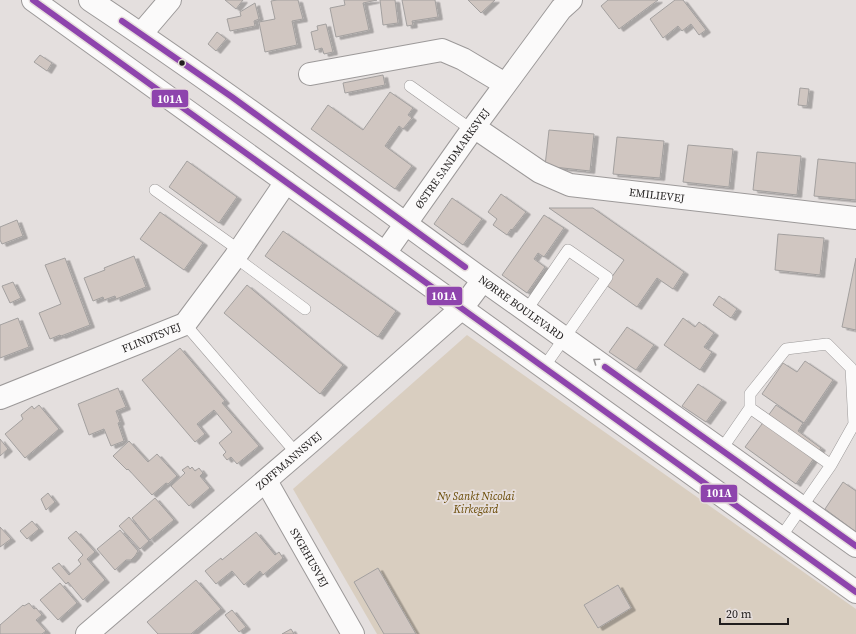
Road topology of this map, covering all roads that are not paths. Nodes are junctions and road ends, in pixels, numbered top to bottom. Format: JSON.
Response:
{"nodes":[{"id":1,"x":33,"y":0,"type":"edge"},
{"id":2,"x":90,"y":0,"type":"edge"},
{"id":3,"x":170,"y":0,"type":"edge"},
{"id":4,"x":561,"y":3,"type":"edge"},
{"id":5,"x":141,"y":34,"type":"junction"},
{"id":6,"x":310,"y":74,"type":"dead end"},
{"id":7,"x":505,"y":84,"type":"junction"},
{"id":8,"x":410,"y":86,"type":"dead end"},
{"id":9,"x":473,"y":129,"type":"junction"},
{"id":10,"x":286,"y":182,"type":"junction"},
{"id":11,"x":155,"y":190,"type":"dead end"},
{"id":12,"x":856,"y":218,"type":"edge"},
{"id":13,"x":406,"y":224,"type":"junction"},
{"id":14,"x":237,"y":253,"type":"junction"},
{"id":15,"x":385,"y":253,"type":"junction"},
{"id":16,"x":483,"y":280,"type":"junction"},
{"id":17,"x":462,"y":308,"type":"junction"},
{"id":18,"x":305,"y":309,"type":"dead end"},
{"id":19,"x":526,"y":311,"type":"junction"},
{"id":20,"x":185,"y":324,"type":"junction"},
{"id":21,"x":564,"y":338,"type":"junction"},
{"id":22,"x":544,"y":367,"type":"junction"},
{"id":23,"x":0,"y":398,"type":"edge"},
{"id":24,"x":750,"y":408,"type":"junction"},
{"id":25,"x":721,"y":450,"type":"junction"},
{"id":26,"x":297,"y":454,"type":"junction"},
{"id":27,"x":831,"y":465,"type":"junction"},
{"id":28,"x":266,"y":482,"type":"junction"},
{"id":29,"x":802,"y":507,"type":"junction"},
{"id":30,"x":781,"y":537,"type":"junction"},
{"id":31,"x":856,"y":546,"type":"edge"},
{"id":32,"x":856,"y":592,"type":"edge"},
{"id":33,"x":87,"y":634,"type":"edge"},
{"id":34,"x":353,"y":634,"type":"edge"}],
"edges":[{"from":1,"to":10,"type":"street"},
{"from":2,"to":5,"type":"street","name":"NØRRE BOULEVARD"},
{"from":3,"to":5,"type":"street"},
{"from":4,"to":7,"type":"street","name":"ØSTRE SANDMARKSVEJ"},
{"from":5,"to":13,"type":"street","name":"NØRRE BOULEVARD"},
{"from":6,"to":7,"type":"street"},
{"from":7,"to":9,"type":"street","name":"ØSTRE SANDMARKSVEJ"},
{"from":8,"to":9,"type":"lane"},
{"from":9,"to":12,"type":"street","name":"EMILIEVEJ"},
{"from":9,"to":13,"type":"street","name":"ØSTRE SANDMARKSVEJ"},
{"from":10,"to":14,"type":"street","name":"FLINDTSVEJ"},
{"from":10,"to":15,"type":"street"},
{"from":11,"to":14,"type":"lane"},
{"from":13,"to":15,"type":"street","name":"ØSTRE SANDMARKSVEJ"},
{"from":13,"to":16,"type":"street","name":"NØRRE BOULEVARD"},
{"from":14,"to":18,"type":"lane"},
{"from":14,"to":20,"type":"street","name":"FLINDTSVEJ"},
{"from":15,"to":17,"type":"street"},
{"from":16,"to":17,"type":"street","name":"ZOFFMANNSVEJ"},
{"from":16,"to":19,"type":"street","name":"NØRRE BOULEVARD"},
{"from":17,"to":22,"type":"street"},
{"from":17,"to":26,"type":"street","name":"ZOFFMANNSVEJ"},
{"from":19,"to":21,"type":"street","name":"NØRRE BOULEVARD"},
{"from":19,"to":21,"type":"lane"},
{"from":20,"to":23,"type":"street","name":"FLINDTSVEJ"},
{"from":20,"to":26,"type":"lane"},
{"from":21,"to":22,"type":"lane"},
{"from":25,"to":21,"type":"street","name":"NØRRE BOULEVARD","one_way":true},
{"from":22,"to":30,"type":"street"},
{"from":24,"to":25,"type":"lane"},
{"from":24,"to":27,"type":"lane"},
{"from":24,"to":27,"type":"lane"},
{"from":25,"to":29,"type":"street","name":"NØRRE BOULEVARD"},
{"from":26,"to":28,"type":"street","name":"ZOFFMANNSVEJ"},
{"from":27,"to":29,"type":"lane"},
{"from":28,"to":33,"type":"street","name":"ZOFFMANNSVEJ"},
{"from":28,"to":34,"type":"street","name":"SYGEHUSVEJ"},
{"from":29,"to":30,"type":"lane"},
{"from":29,"to":31,"type":"street","name":"NØRRE BOULEVARD"},
{"from":30,"to":32,"type":"street"}]}
